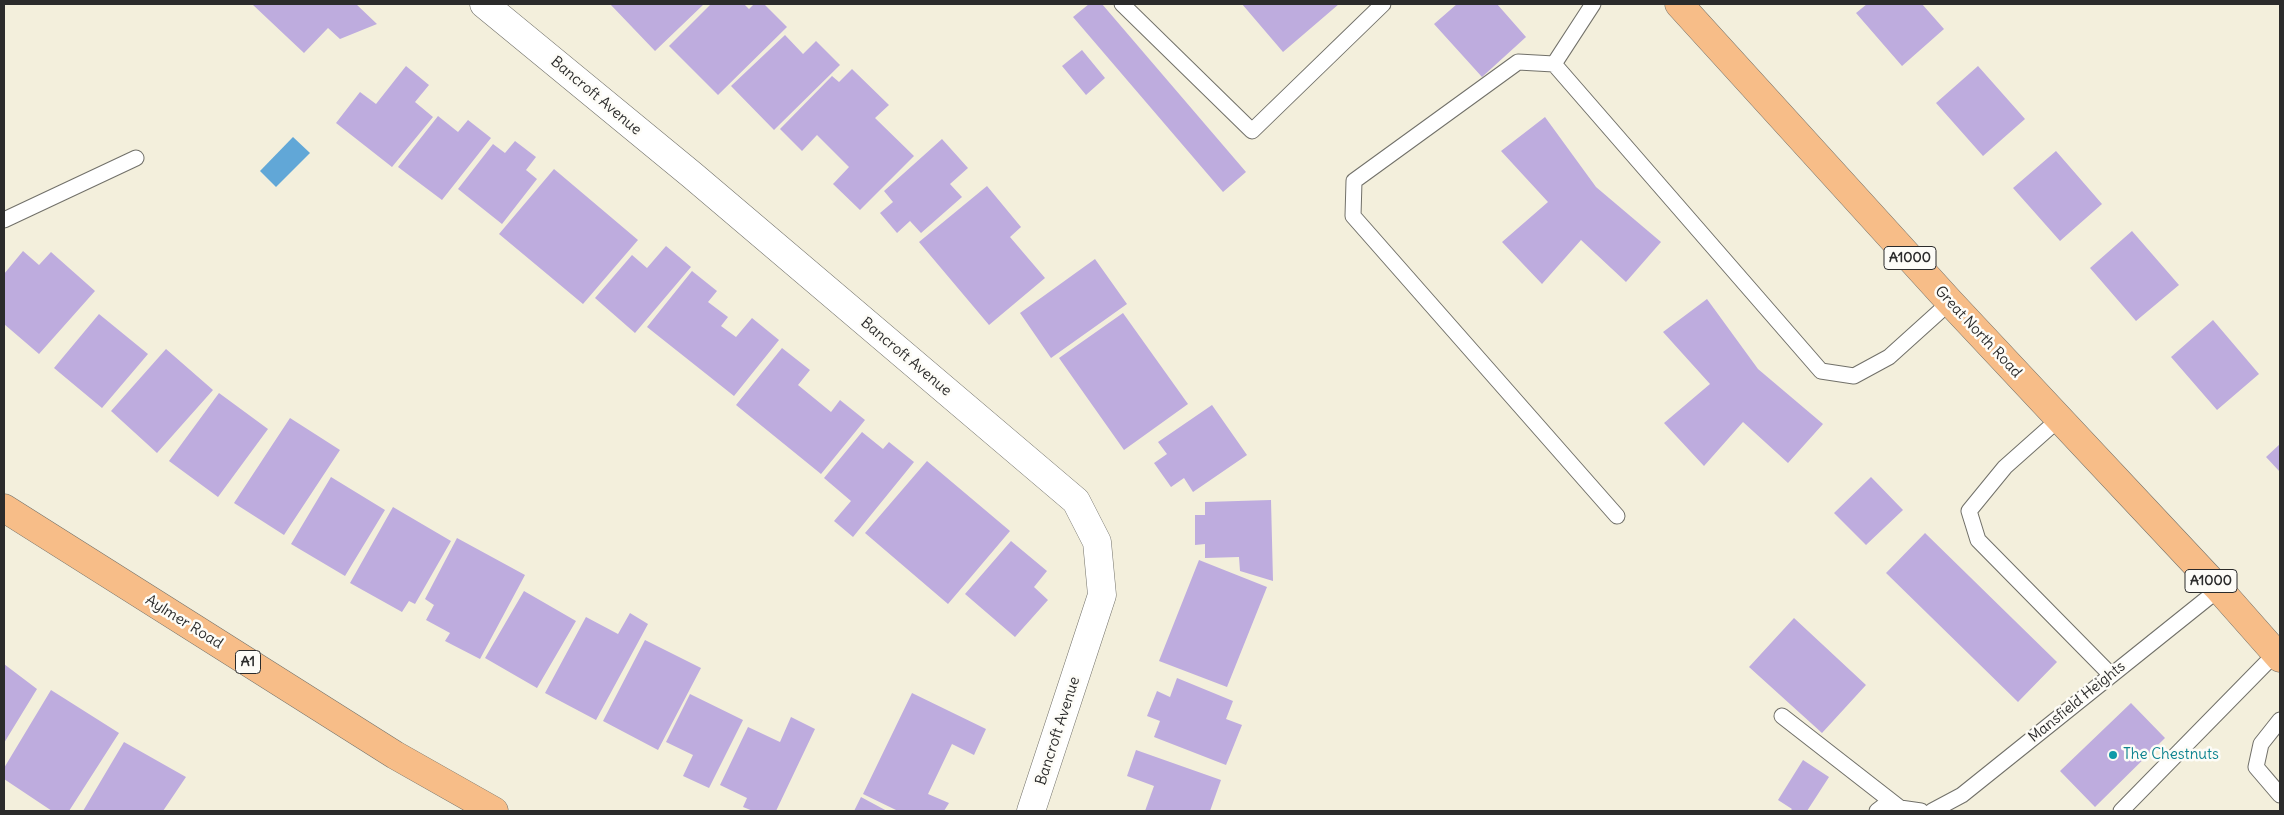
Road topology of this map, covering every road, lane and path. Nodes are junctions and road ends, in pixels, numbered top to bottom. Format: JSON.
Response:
{"nodes":[{"id":1,"x":484,"y":4,"type":"edge"},
{"id":2,"x":1122,"y":4,"type":"edge"},
{"id":3,"x":1383,"y":4,"type":"edge"},
{"id":4,"x":1593,"y":4,"type":"edge"},
{"id":5,"x":1679,"y":4,"type":"edge"},
{"id":6,"x":1554,"y":64,"type":"junction"},
{"id":7,"x":136,"y":158,"type":"dead end"},
{"id":8,"x":4,"y":220,"type":"edge"},
{"id":9,"x":1950,"y":302,"type":"junction"},
{"id":10,"x":2059,"y":418,"type":"junction"},
{"id":11,"x":4,"y":508,"type":"edge"},
{"id":12,"x":1617,"y":516,"type":"dead end"},
{"id":13,"x":2219,"y":589,"type":"junction"},
{"id":14,"x":2278,"y":656,"type":"edge"},
{"id":15,"x":2110,"y":674,"type":"junction"},
{"id":16,"x":1782,"y":716,"type":"dead end"},
{"id":17,"x":2280,"y":720,"type":"edge"},
{"id":18,"x":2280,"y":795,"type":"edge"},
{"id":19,"x":1890,"y":801,"type":"junction"},
{"id":20,"x":494,"y":811,"type":"edge"},
{"id":21,"x":1031,"y":811,"type":"edge"},
{"id":22,"x":1877,"y":811,"type":"edge"},
{"id":23,"x":1921,"y":811,"type":"edge"},
{"id":24,"x":1932,"y":811,"type":"edge"},
{"id":25,"x":2121,"y":811,"type":"edge"}],
"edges":[{"from":1,"to":21,"type":"street","name":"Bancroft Avenue"},
{"from":2,"to":3,"type":"lane"},
{"from":4,"to":6,"type":"lane"},
{"from":5,"to":9,"type":"main road","name":"Great North Road","number":"A1000"},
{"from":6,"to":9,"type":"lane"},
{"from":6,"to":12,"type":"lane"},
{"from":7,"to":8,"type":"lane"},
{"from":9,"to":10,"type":"main road","name":"Great North Road","number":"A1000"},
{"from":10,"to":13,"type":"main road","name":"Great North Road","number":"A1000"},
{"from":10,"to":15,"type":"lane"},
{"from":11,"to":20,"type":"main road","name":"Aylmer Road","number":"A1"},
{"from":13,"to":14,"type":"main road","name":"Great North Road","number":"A1000"},
{"from":13,"to":15,"type":"lane","name":"Mansfield Heights"},
{"from":14,"to":25,"type":"lane"},
{"from":15,"to":24,"type":"lane","name":"Mansfield Heights"},
{"from":16,"to":19,"type":"lane"},
{"from":17,"to":18,"type":"lane"},
{"from":19,"to":22,"type":"lane"},
{"from":19,"to":23,"type":"lane"}]}
